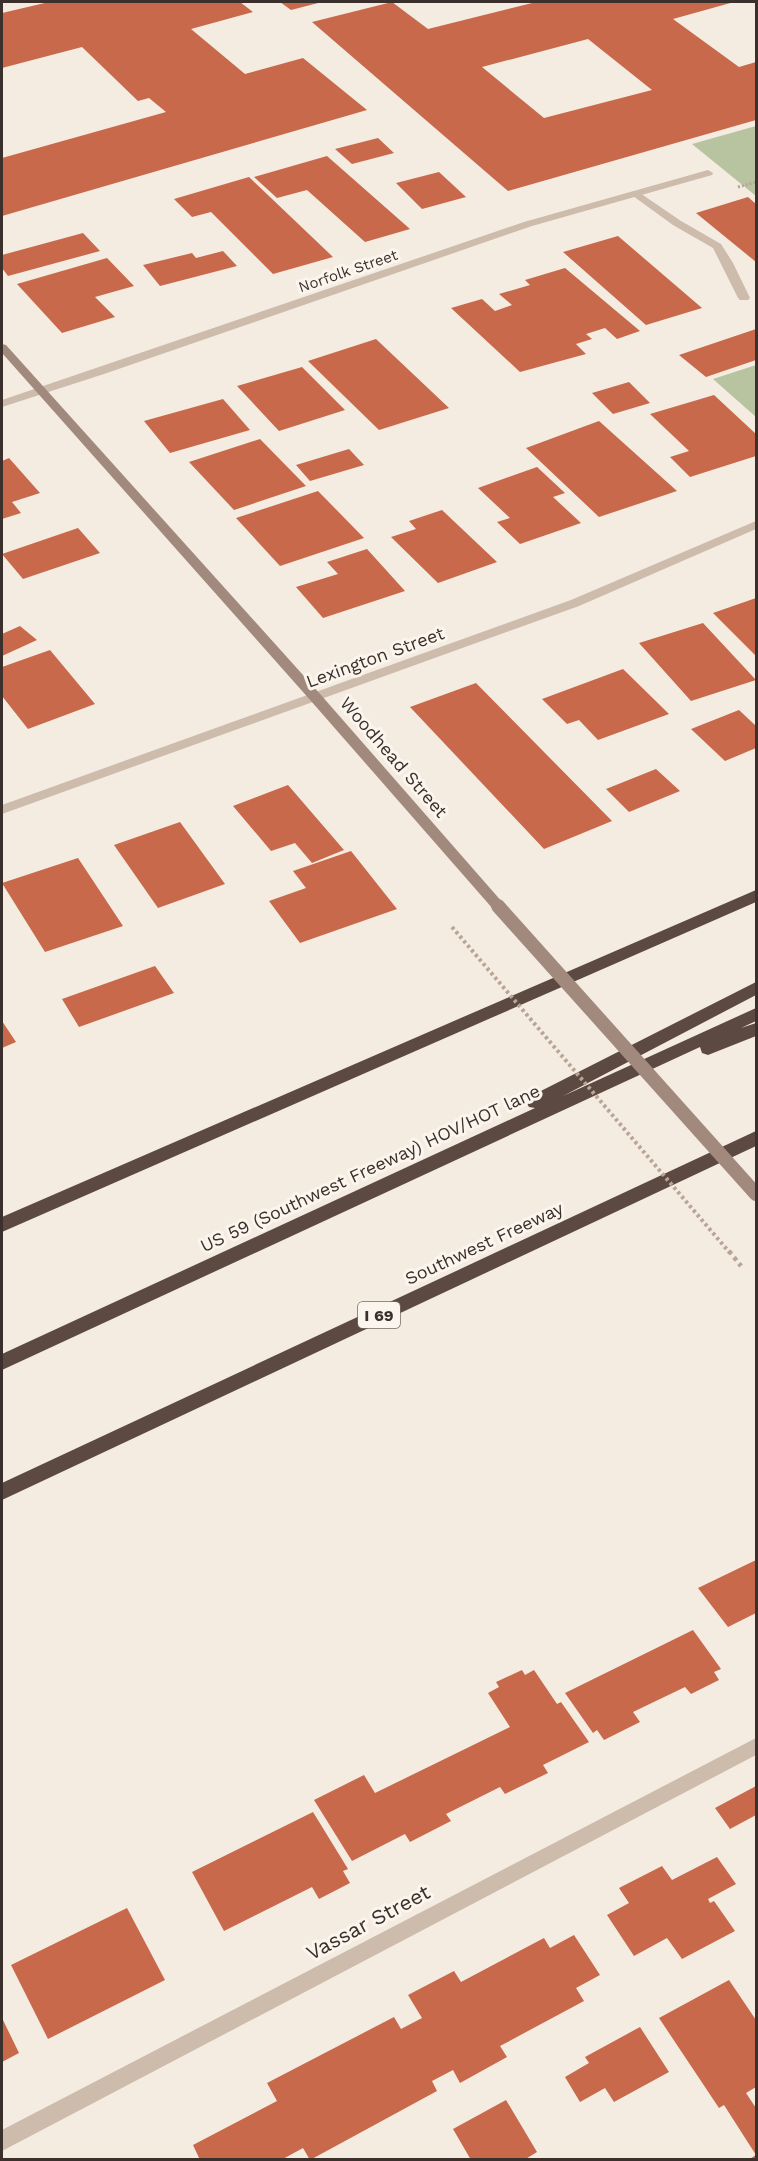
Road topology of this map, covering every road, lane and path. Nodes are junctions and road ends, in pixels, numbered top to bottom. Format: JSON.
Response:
{"nodes":[{"id":1,"x":708,"y":173,"type":"dead end"},
{"id":2,"x":637,"y":194,"type":"junction"},
{"id":3,"x":744,"y":298,"type":"dead end"},
{"id":4,"x":2,"y":347,"type":"edge"},
{"id":5,"x":41,"y":392,"type":"junction"},
{"id":6,"x":2,"y":404,"type":"edge"},
{"id":7,"x":756,"y":525,"type":"edge"},
{"id":8,"x":316,"y":698,"type":"junction"},
{"id":9,"x":2,"y":810,"type":"edge"},
{"id":10,"x":756,"y":896,"type":"edge"},
{"id":11,"x":452,"y":927,"type":"dead end"},
{"id":12,"x":756,"y":988,"type":"edge"},
{"id":13,"x":756,"y":1014,"type":"edge"},
{"id":14,"x":756,"y":1029,"type":"edge"},
{"id":15,"x":756,"y":1138,"type":"edge"},
{"id":16,"x":756,"y":1194,"type":"edge"},
{"id":17,"x":331,"y":1208,"type":"junction"},
{"id":18,"x":2,"y":1225,"type":"edge"},
{"id":19,"x":741,"y":1266,"type":"dead end"},
{"id":20,"x":2,"y":1362,"type":"edge"},
{"id":21,"x":2,"y":1492,"type":"edge"},
{"id":22,"x":756,"y":1746,"type":"edge"},
{"id":23,"x":2,"y":2141,"type":"edge"}],
"edges":[{"from":1,"to":2,"type":"street","name":"Norfolk Street"},
{"from":2,"to":3,"type":"street"},
{"from":2,"to":5,"type":"street","name":"Norfolk Street"},
{"from":4,"to":5,"type":"street","name":"Woodhead Street"},
{"from":5,"to":6,"type":"street","name":"Norfolk Street"},
{"from":5,"to":8,"type":"street","name":"Woodhead Street"},
{"from":7,"to":8,"type":"street","name":"Lexington Street"},
{"from":8,"to":9,"type":"street","name":"Lexington Street"},
{"from":8,"to":16,"type":"street","name":"Woodhead Street","bridge":true},
{"from":10,"to":18,"type":"highway"},
{"from":11,"to":19,"type":"path","bridge":true},
{"from":12,"to":17,"type":"highway"},
{"from":13,"to":17,"type":"highway","name":"US 59 (Southwest Freeway) HOV/HOT lane"},
{"from":14,"to":17,"type":"highway"},
{"from":15,"to":21,"type":"highway","name":"Southwest Freeway","number":"I 69"},
{"from":17,"to":20,"type":"highway","name":"US 59 (Southwest Freeway) HOV/HOT lane"},
{"from":22,"to":23,"type":"street","name":"Vassar Street"}]}
